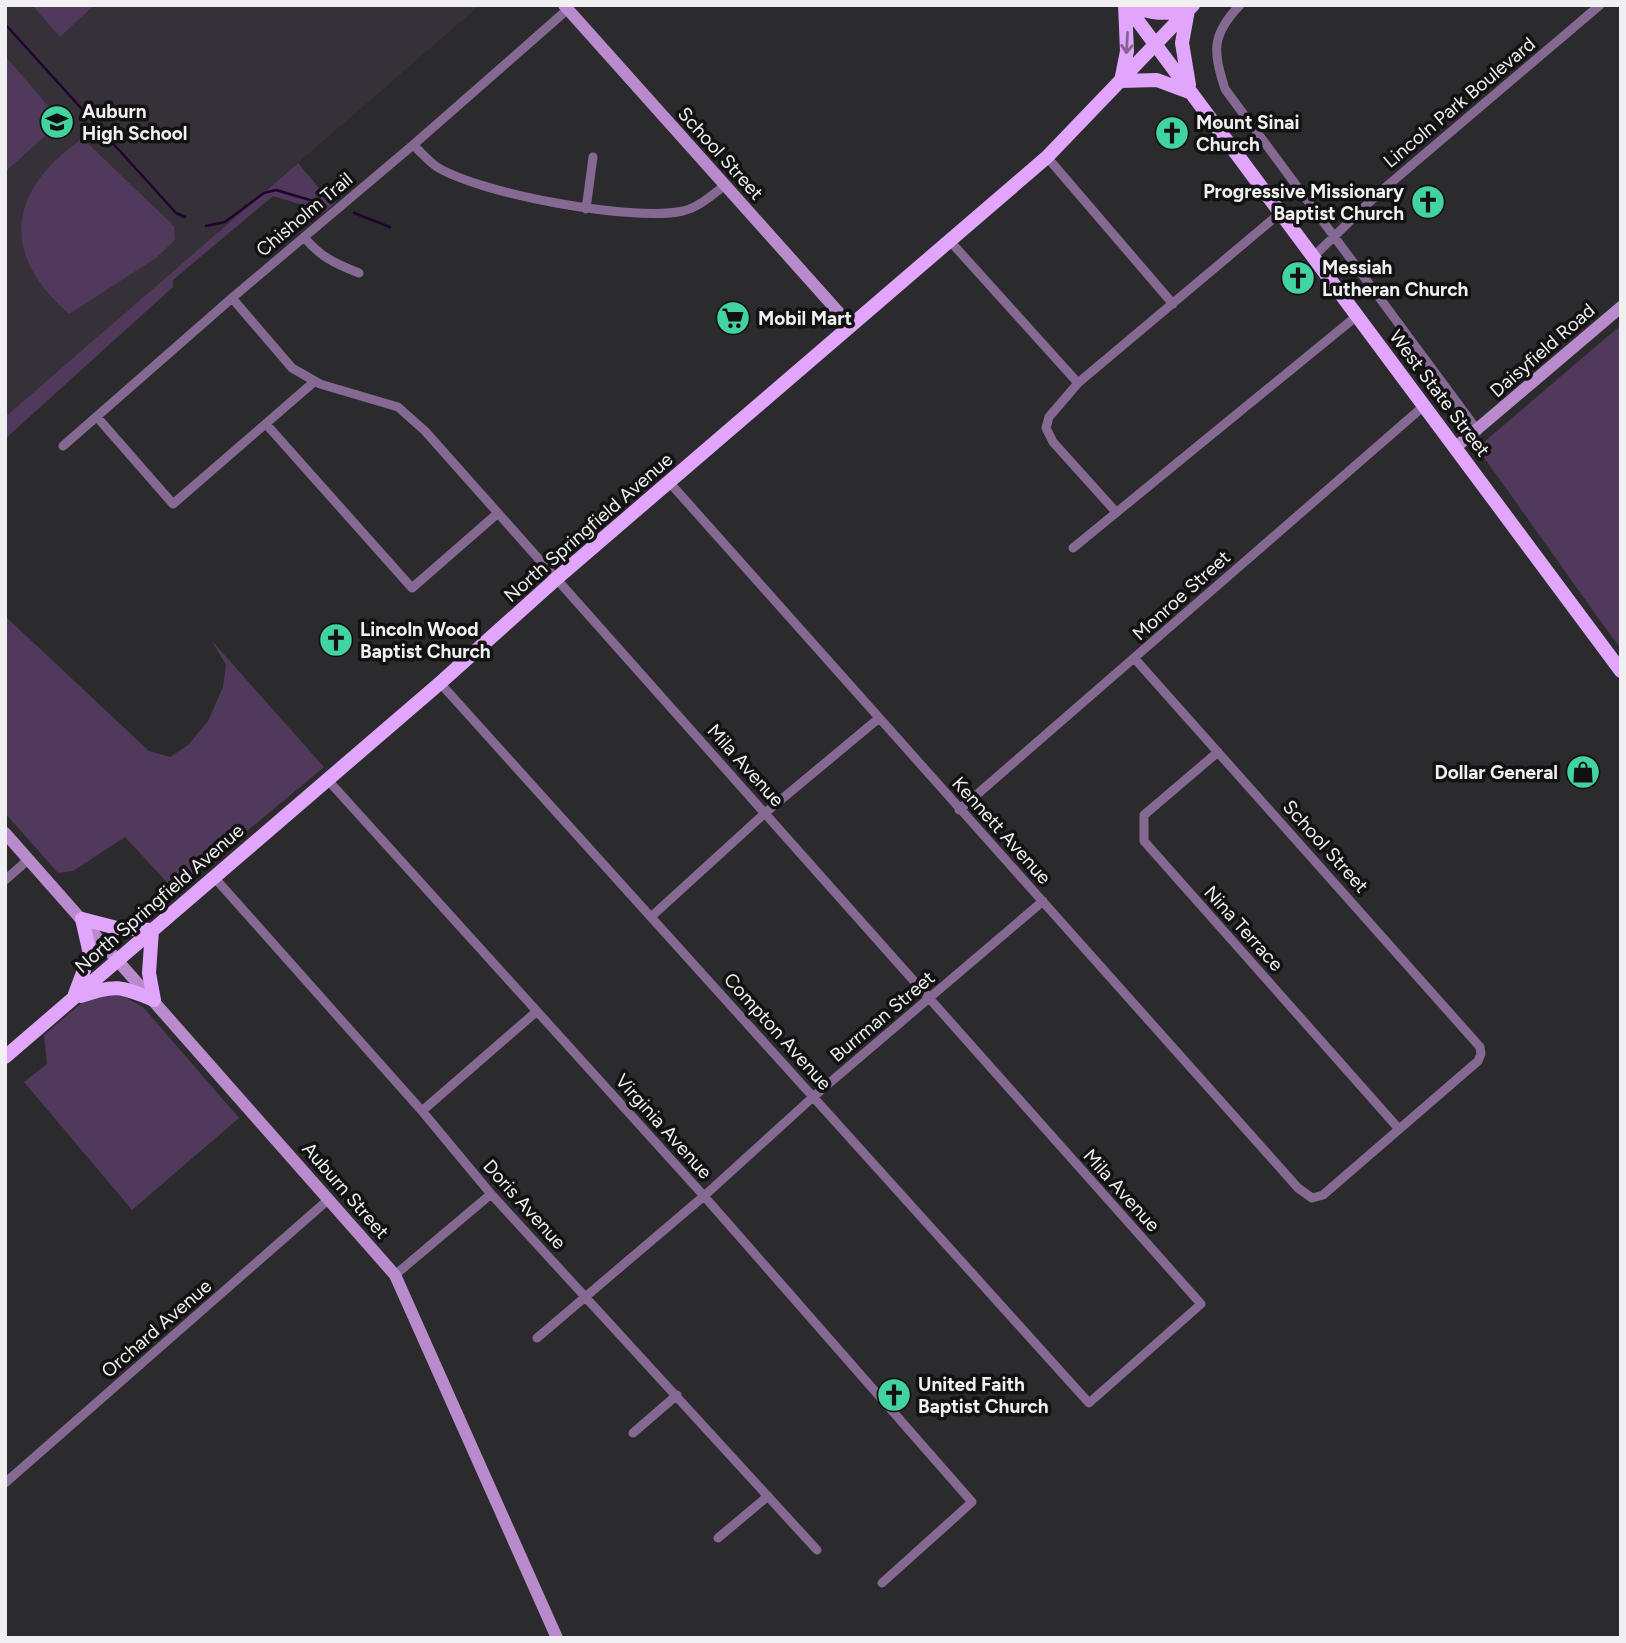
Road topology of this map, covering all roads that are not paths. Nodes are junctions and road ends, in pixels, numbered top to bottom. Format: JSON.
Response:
{"nodes":[{"id":1,"x":1127,"y":5,"type":"edge"},
{"id":2,"x":1240,"y":5,"type":"edge"},
{"id":3,"x":1600,"y":5,"type":"edge"},
{"id":4,"x":566,"y":7,"type":"edge"},
{"id":5,"x":1190,"y":8,"type":"edge"},
{"id":6,"x":1156,"y":45,"type":"junction"},
{"id":7,"x":1121,"y":81,"type":"junction"},
{"id":8,"x":1191,"y":93,"type":"junction"},
{"id":9,"x":413,"y":145,"type":"junction"},
{"id":10,"x":1047,"y":157,"type":"junction"},
{"id":11,"x":593,"y":158,"type":"dead end"},
{"id":12,"x":724,"y":186,"type":"junction"},
{"id":13,"x":586,"y":209,"type":"junction"},
{"id":14,"x":1279,"y":214,"type":"junction"},
{"id":15,"x":1333,"y":235,"type":"junction"},
{"id":16,"x":304,"y":237,"type":"junction"},
{"id":17,"x":949,"y":240,"type":"junction"},
{"id":18,"x":1313,"y":257,"type":"junction"},
{"id":19,"x":359,"y":273,"type":"dead end"},
{"id":20,"x":232,"y":298,"type":"junction"},
{"id":21,"x":1173,"y":304,"type":"junction"},
{"id":22,"x":1621,"y":307,"type":"edge"},
{"id":23,"x":1358,"y":315,"type":"junction"},
{"id":24,"x":850,"y":325,"type":"junction"},
{"id":25,"x":315,"y":381,"type":"junction"},
{"id":26,"x":1078,"y":383,"type":"junction"},
{"id":27,"x":1425,"y":405,"type":"junction"},
{"id":28,"x":97,"y":417,"type":"junction"},
{"id":29,"x":266,"y":424,"type":"junction"},
{"id":30,"x":1478,"y":431,"type":"junction"},
{"id":31,"x":64,"y":446,"type":"dead end"},
{"id":32,"x":1456,"y":447,"type":"junction"},
{"id":33,"x":670,"y":483,"type":"junction"},
{"id":34,"x":1116,"y":512,"type":"junction"},
{"id":35,"x":498,"y":513,"type":"junction"},
{"id":36,"x":1073,"y":548,"type":"dead end"},
{"id":37,"x":556,"y":579,"type":"junction"},
{"id":38,"x":1135,"y":659,"type":"junction"},
{"id":39,"x":1621,"y":671,"type":"edge"},
{"id":40,"x":440,"y":682,"type":"junction"},
{"id":41,"x":878,"y":719,"type":"junction"},
{"id":42,"x":1218,"y":752,"type":"junction"},
{"id":43,"x":326,"y":778,"type":"junction"},
{"id":44,"x":959,"y":810,"type":"junction"},
{"id":45,"x":765,"y":813,"type":"junction"},
{"id":46,"x":5,"y":832,"type":"edge"},
{"id":47,"x":29,"y":859,"type":"junction"},
{"id":48,"x":213,"y":876,"type":"junction"},
{"id":49,"x":5,"y":880,"type":"edge"},
{"id":50,"x":1043,"y":901,"type":"junction"},
{"id":51,"x":652,"y":916,"type":"junction"},
{"id":52,"x":82,"y":919,"type":"junction"},
{"id":53,"x":152,"y":930,"type":"junction"},
{"id":54,"x":118,"y":960,"type":"junction"},
{"id":55,"x":73,"y":999,"type":"junction"},
{"id":56,"x":154,"y":1000,"type":"junction"},
{"id":57,"x":929,"y":1000,"type":"junction"},
{"id":58,"x":536,"y":1012,"type":"junction"},
{"id":59,"x":5,"y":1057,"type":"edge"},
{"id":60,"x":813,"y":1097,"type":"junction"},
{"id":61,"x":422,"y":1111,"type":"junction"},
{"id":62,"x":1399,"y":1129,"type":"junction"},
{"id":63,"x":491,"y":1194,"type":"junction"},
{"id":64,"x":704,"y":1196,"type":"junction"},
{"id":65,"x":329,"y":1199,"type":"junction"},
{"id":66,"x":395,"y":1275,"type":"junction"},
{"id":67,"x":585,"y":1295,"type":"junction"},
{"id":68,"x":537,"y":1338,"type":"dead end"},
{"id":69,"x":677,"y":1395,"type":"junction"},
{"id":70,"x":1089,"y":1403,"type":"joint"},
{"id":71,"x":633,"y":1433,"type":"dead end"},
{"id":72,"x":5,"y":1483,"type":"edge"},
{"id":73,"x":768,"y":1496,"type":"junction"},
{"id":74,"x":718,"y":1538,"type":"dead end"},
{"id":75,"x":817,"y":1550,"type":"dead end"},
{"id":76,"x":882,"y":1583,"type":"dead end"},
{"id":77,"x":557,"y":1638,"type":"edge"}],
"edges":[{"from":1,"to":5,"type":"main road"},
{"from":1,"to":6,"type":"main road","name":"West State Street"},
{"from":1,"to":7,"type":"main road","one_way":true},
{"from":2,"to":15,"type":"street"},
{"from":3,"to":15,"type":"street","name":"Lincoln Park Boulevard"},
{"from":4,"to":9,"type":"street","name":"Chisholm Trail"},
{"from":4,"to":12,"type":"main road","name":"School Street"},
{"from":5,"to":6,"type":"main road","name":"North Springfield Avenue"},
{"from":5,"to":8,"type":"main road"},
{"from":6,"to":7,"type":"main road","name":"North Springfield Avenue"},
{"from":6,"to":8,"type":"main road","name":"West State Street"},
{"from":7,"to":8,"type":"main road"},
{"from":7,"to":10,"type":"main road","name":"North Springfield Avenue"},
{"from":8,"to":14,"type":"main road","name":"West State Street"},
{"from":9,"to":13,"type":"street"},
{"from":9,"to":16,"type":"street","name":"Chisholm Trail"},
{"from":10,"to":17,"type":"main road","name":"North Springfield Avenue"},
{"from":10,"to":21,"type":"street"},
{"from":11,"to":13,"type":"street"},
{"from":12,"to":13,"type":"street"},
{"from":12,"to":24,"type":"main road","name":"School Street"},
{"from":14,"to":18,"type":"main road","name":"West State Street"},
{"from":14,"to":21,"type":"street"},
{"from":15,"to":18,"type":"street","name":"Lincoln Park Boulevard"},
{"from":15,"to":30,"type":"street"},
{"from":16,"to":19,"type":"street"},
{"from":16,"to":20,"type":"street","name":"Chisholm Trail"},
{"from":17,"to":24,"type":"main road","name":"North Springfield Avenue"},
{"from":17,"to":26,"type":"street"},
{"from":18,"to":23,"type":"main road","name":"West State Street"},
{"from":20,"to":25,"type":"street","name":"Mila Avenue"},
{"from":20,"to":28,"type":"street","name":"Chisholm Trail"},
{"from":21,"to":26,"type":"street"},
{"from":22,"to":30,"type":"main road","name":"Daisyfield Road"},
{"from":23,"to":27,"type":"main road","name":"West State Street"},
{"from":23,"to":34,"type":"street"},
{"from":24,"to":33,"type":"main road","name":"North Springfield Avenue"},
{"from":25,"to":29,"type":"street"},
{"from":25,"to":35,"type":"street","name":"Mila Avenue"},
{"from":26,"to":34,"type":"street"},
{"from":27,"to":32,"type":"main road","name":"West State Street"},
{"from":27,"to":38,"type":"street","name":"Monroe Street"},
{"from":28,"to":29,"type":"street"},
{"from":28,"to":31,"type":"street","name":"Chisholm Trail"},
{"from":29,"to":35,"type":"street"},
{"from":30,"to":32,"type":"main road","name":"Daisyfield Road"},
{"from":32,"to":39,"type":"main road","name":"West State Street"},
{"from":33,"to":37,"type":"main road","name":"North Springfield Avenue"},
{"from":33,"to":41,"type":"street","name":"Kennett Avenue"},
{"from":34,"to":36,"type":"street"},
{"from":35,"to":37,"type":"street","name":"Mila Avenue"},
{"from":37,"to":40,"type":"main road","name":"North Springfield Avenue"},
{"from":37,"to":45,"type":"street","name":"Mila Avenue"},
{"from":38,"to":42,"type":"street","name":"School Street"},
{"from":38,"to":44,"type":"street","name":"Monroe Street"},
{"from":40,"to":43,"type":"main road","name":"North Springfield Avenue"},
{"from":40,"to":51,"type":"street","name":"Compton Avenue"},
{"from":41,"to":44,"type":"street","name":"Kennett Avenue"},
{"from":41,"to":45,"type":"street"},
{"from":42,"to":62,"type":"street","name":"Nina Terrace"},
{"from":42,"to":62,"type":"street","name":"School Street"},
{"from":43,"to":48,"type":"main road","name":"North Springfield Avenue"},
{"from":43,"to":58,"type":"street","name":"Virginia Avenue"},
{"from":44,"to":50,"type":"street","name":"Kennett Avenue"},
{"from":45,"to":51,"type":"street"},
{"from":45,"to":57,"type":"street","name":"Mila Avenue"},
{"from":46,"to":47,"type":"main road","name":"Auburn Street"},
{"from":47,"to":49,"type":"street"},
{"from":47,"to":52,"type":"main road","name":"Auburn Street"},
{"from":48,"to":53,"type":"main road","name":"North Springfield Avenue"},
{"from":48,"to":61,"type":"street","name":"Doris Avenue"},
{"from":50,"to":57,"type":"street","name":"Burrman Street"},
{"from":50,"to":62,"type":"street","name":"Kennett Avenue"},
{"from":51,"to":60,"type":"street","name":"Compton Avenue"},
{"from":52,"to":53,"type":"main road"},
{"from":52,"to":54,"type":"main road","name":"Auburn Street"},
{"from":52,"to":55,"type":"main road"},
{"from":53,"to":54,"type":"main road","name":"North Springfield Avenue"},
{"from":53,"to":56,"type":"main road"},
{"from":54,"to":55,"type":"main road","name":"North Springfield Avenue"},
{"from":54,"to":56,"type":"main road","name":"Auburn Street"},
{"from":55,"to":56,"type":"main road"},
{"from":55,"to":59,"type":"main road","name":"North Springfield Avenue"},
{"from":56,"to":65,"type":"main road","name":"Auburn Street"},
{"from":57,"to":60,"type":"street","name":"Burrman Street"},
{"from":57,"to":70,"type":"street","name":"Mila Avenue"},
{"from":58,"to":61,"type":"street"},
{"from":58,"to":64,"type":"street","name":"Virginia Avenue"},
{"from":60,"to":64,"type":"street","name":"Burrman Street"},
{"from":60,"to":70,"type":"street","name":"Compton Avenue"},
{"from":61,"to":63,"type":"street","name":"Doris Avenue"},
{"from":63,"to":66,"type":"street"},
{"from":63,"to":67,"type":"street","name":"Doris Avenue"},
{"from":64,"to":67,"type":"street","name":"Burrman Street"},
{"from":64,"to":76,"type":"street","name":"Virginia Avenue"},
{"from":65,"to":66,"type":"main road","name":"Auburn Street"},
{"from":65,"to":72,"type":"street","name":"Orchard Avenue"},
{"from":66,"to":77,"type":"main road","name":"Auburn Street"},
{"from":67,"to":68,"type":"street","name":"Burrman Street"},
{"from":67,"to":69,"type":"street","name":"Doris Avenue"},
{"from":69,"to":71,"type":"street"},
{"from":69,"to":73,"type":"street","name":"Doris Avenue"},
{"from":73,"to":74,"type":"street"},
{"from":73,"to":75,"type":"street","name":"Doris Avenue"}]}
